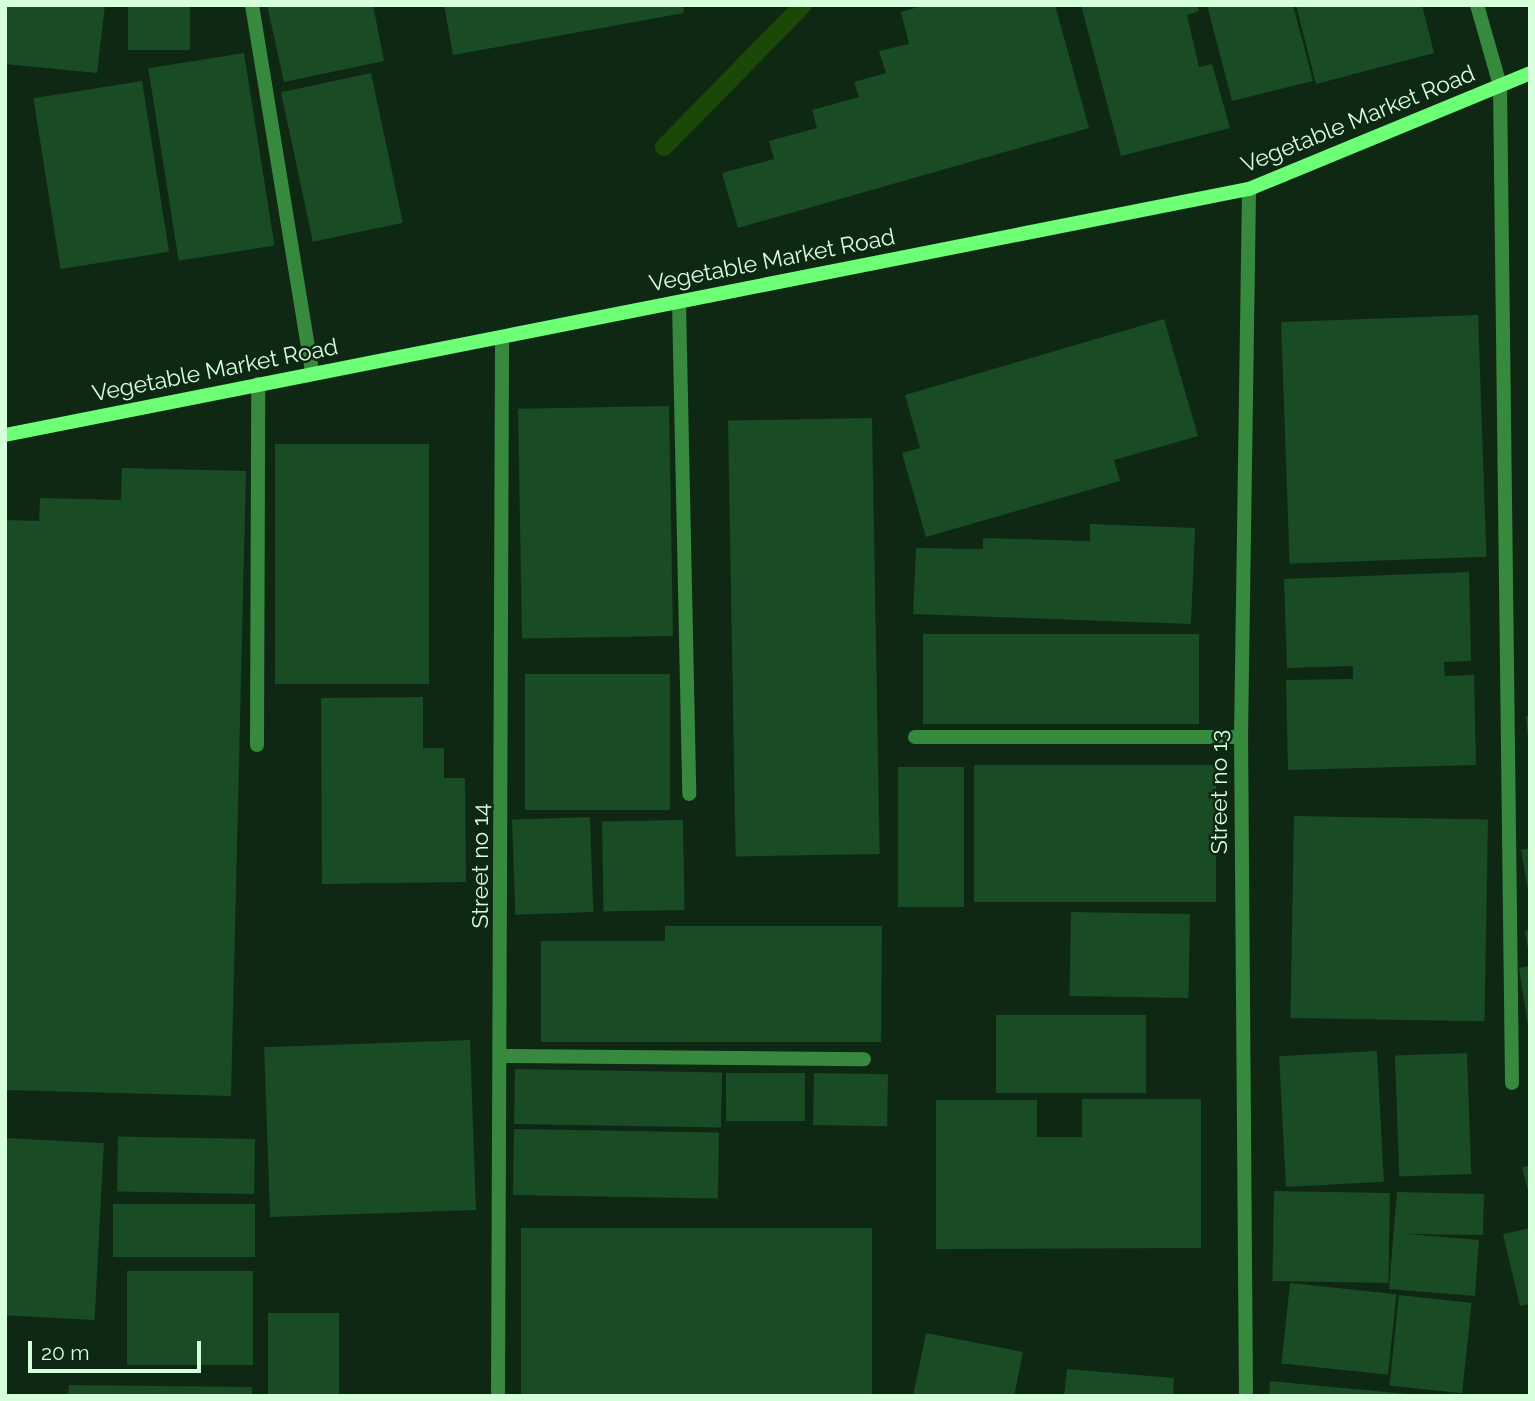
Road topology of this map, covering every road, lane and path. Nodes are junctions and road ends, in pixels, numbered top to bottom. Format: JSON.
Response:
{"nodes":[{"id":1,"x":252,"y":5,"type":"edge"},
{"id":2,"x":1477,"y":5,"type":"edge"},
{"id":3,"x":1530,"y":73,"type":"edge"},
{"id":4,"x":1500,"y":85,"type":"junction"},
{"id":5,"x":1249,"y":189,"type":"junction"},
{"id":6,"x":679,"y":302,"type":"junction"},
{"id":7,"x":502,"y":337,"type":"junction"},
{"id":8,"x":313,"y":373,"type":"junction"},
{"id":9,"x":257,"y":384,"type":"junction"},
{"id":10,"x":5,"y":435,"type":"edge"},
{"id":11,"x":915,"y":737,"type":"dead end"},
{"id":12,"x":1241,"y":737,"type":"junction"},
{"id":13,"x":257,"y":745,"type":"dead end"},
{"id":14,"x":689,"y":794,"type":"dead end"},
{"id":15,"x":503,"y":1056,"type":"junction"},
{"id":16,"x":864,"y":1059,"type":"dead end"},
{"id":17,"x":1512,"y":1083,"type":"dead end"},
{"id":18,"x":498,"y":1396,"type":"edge"},
{"id":19,"x":1246,"y":1396,"type":"edge"}],
"edges":[{"from":1,"to":8,"type":"street"},
{"from":2,"to":4,"type":"street"},
{"from":3,"to":4,"type":"street","name":"Vegetable Market Road"},
{"from":4,"to":5,"type":"street","name":"Vegetable Market Road"},
{"from":4,"to":17,"type":"street"},
{"from":5,"to":6,"type":"street","name":"Vegetable Market Road"},
{"from":5,"to":12,"type":"street","name":"Street no 13"},
{"from":6,"to":7,"type":"street","name":"Vegetable Market Road"},
{"from":6,"to":14,"type":"street"},
{"from":7,"to":8,"type":"street","name":"Vegetable Market Road"},
{"from":7,"to":15,"type":"street","name":"Street no 14"},
{"from":8,"to":9,"type":"street","name":"Vegetable Market Road"},
{"from":9,"to":10,"type":"street","name":"Vegetable Market Road"},
{"from":9,"to":13,"type":"street"},
{"from":11,"to":12,"type":"street"},
{"from":12,"to":19,"type":"street","name":"Street no 13"},
{"from":15,"to":16,"type":"street"},
{"from":15,"to":18,"type":"street","name":"Street no 14"}]}
